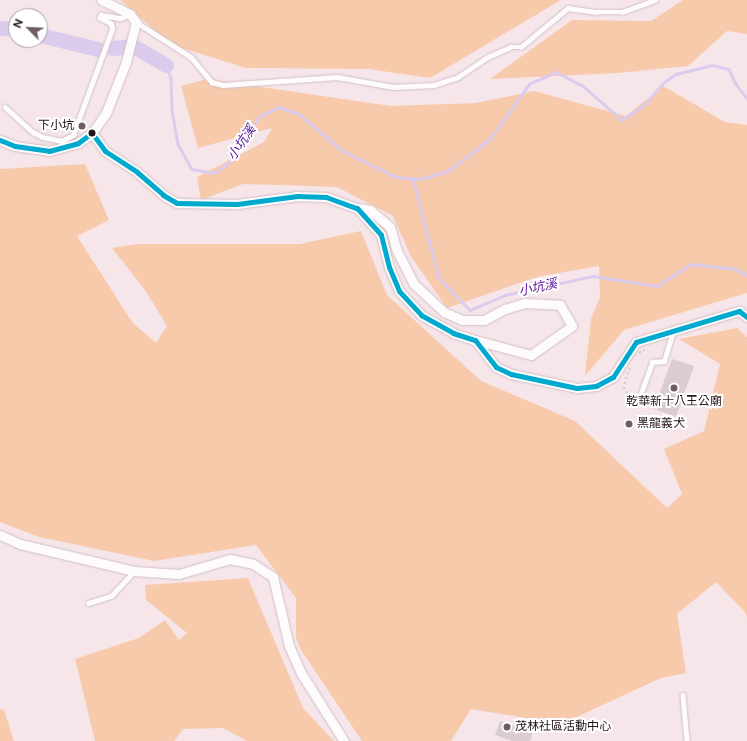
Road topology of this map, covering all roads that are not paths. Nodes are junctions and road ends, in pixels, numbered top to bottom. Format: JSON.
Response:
{"nodes":[{"id":1,"x":101,"y":0,"type":"edge"},
{"id":2,"x":654,"y":0,"type":"edge"},
{"id":3,"x":130,"y":14,"type":"junction"},
{"id":4,"x":136,"y":22,"type":"junction"},
{"id":5,"x":5,"y":107,"type":"dead end"},
{"id":6,"x":92,"y":133,"type":"junction"},
{"id":7,"x":0,"y":140,"type":"edge"},
{"id":8,"x":63,"y":144,"type":"junction"},
{"id":9,"x":357,"y":208,"type":"junction"},
{"id":10,"x":747,"y":317,"type":"edge"},
{"id":11,"x":673,"y":331,"type":"junction"},
{"id":12,"x":475,"y":340,"type":"junction"},
{"id":13,"x":639,"y":395,"type":"road end"},
{"id":14,"x":0,"y":535,"type":"edge"},
{"id":15,"x":134,"y":571,"type":"junction"},
{"id":16,"x":88,"y":603,"type":"dead end"},
{"id":17,"x":683,"y":695,"type":"dead end"},
{"id":18,"x":344,"y":741,"type":"edge"},
{"id":19,"x":687,"y":741,"type":"edge"}],
"edges":[{"from":1,"to":3,"type":"street"},
{"from":2,"to":4,"type":"lane"},
{"from":3,"to":4,"type":"street"},
{"from":3,"to":8,"type":"lane"},
{"from":4,"to":6,"type":"street"},
{"from":5,"to":8,"type":"lane"},
{"from":6,"to":8,"type":"street"},
{"from":6,"to":9,"type":"street"},
{"from":7,"to":8,"type":"street"},
{"from":9,"to":12,"type":"street"},
{"from":9,"to":12,"type":"street"},
{"from":10,"to":11,"type":"street"},
{"from":11,"to":12,"type":"street"},
{"from":11,"to":13,"type":"lane"},
{"from":14,"to":15,"type":"street"},
{"from":15,"to":16,"type":"lane"},
{"from":15,"to":18,"type":"street"},
{"from":17,"to":19,"type":"lane"}]}
